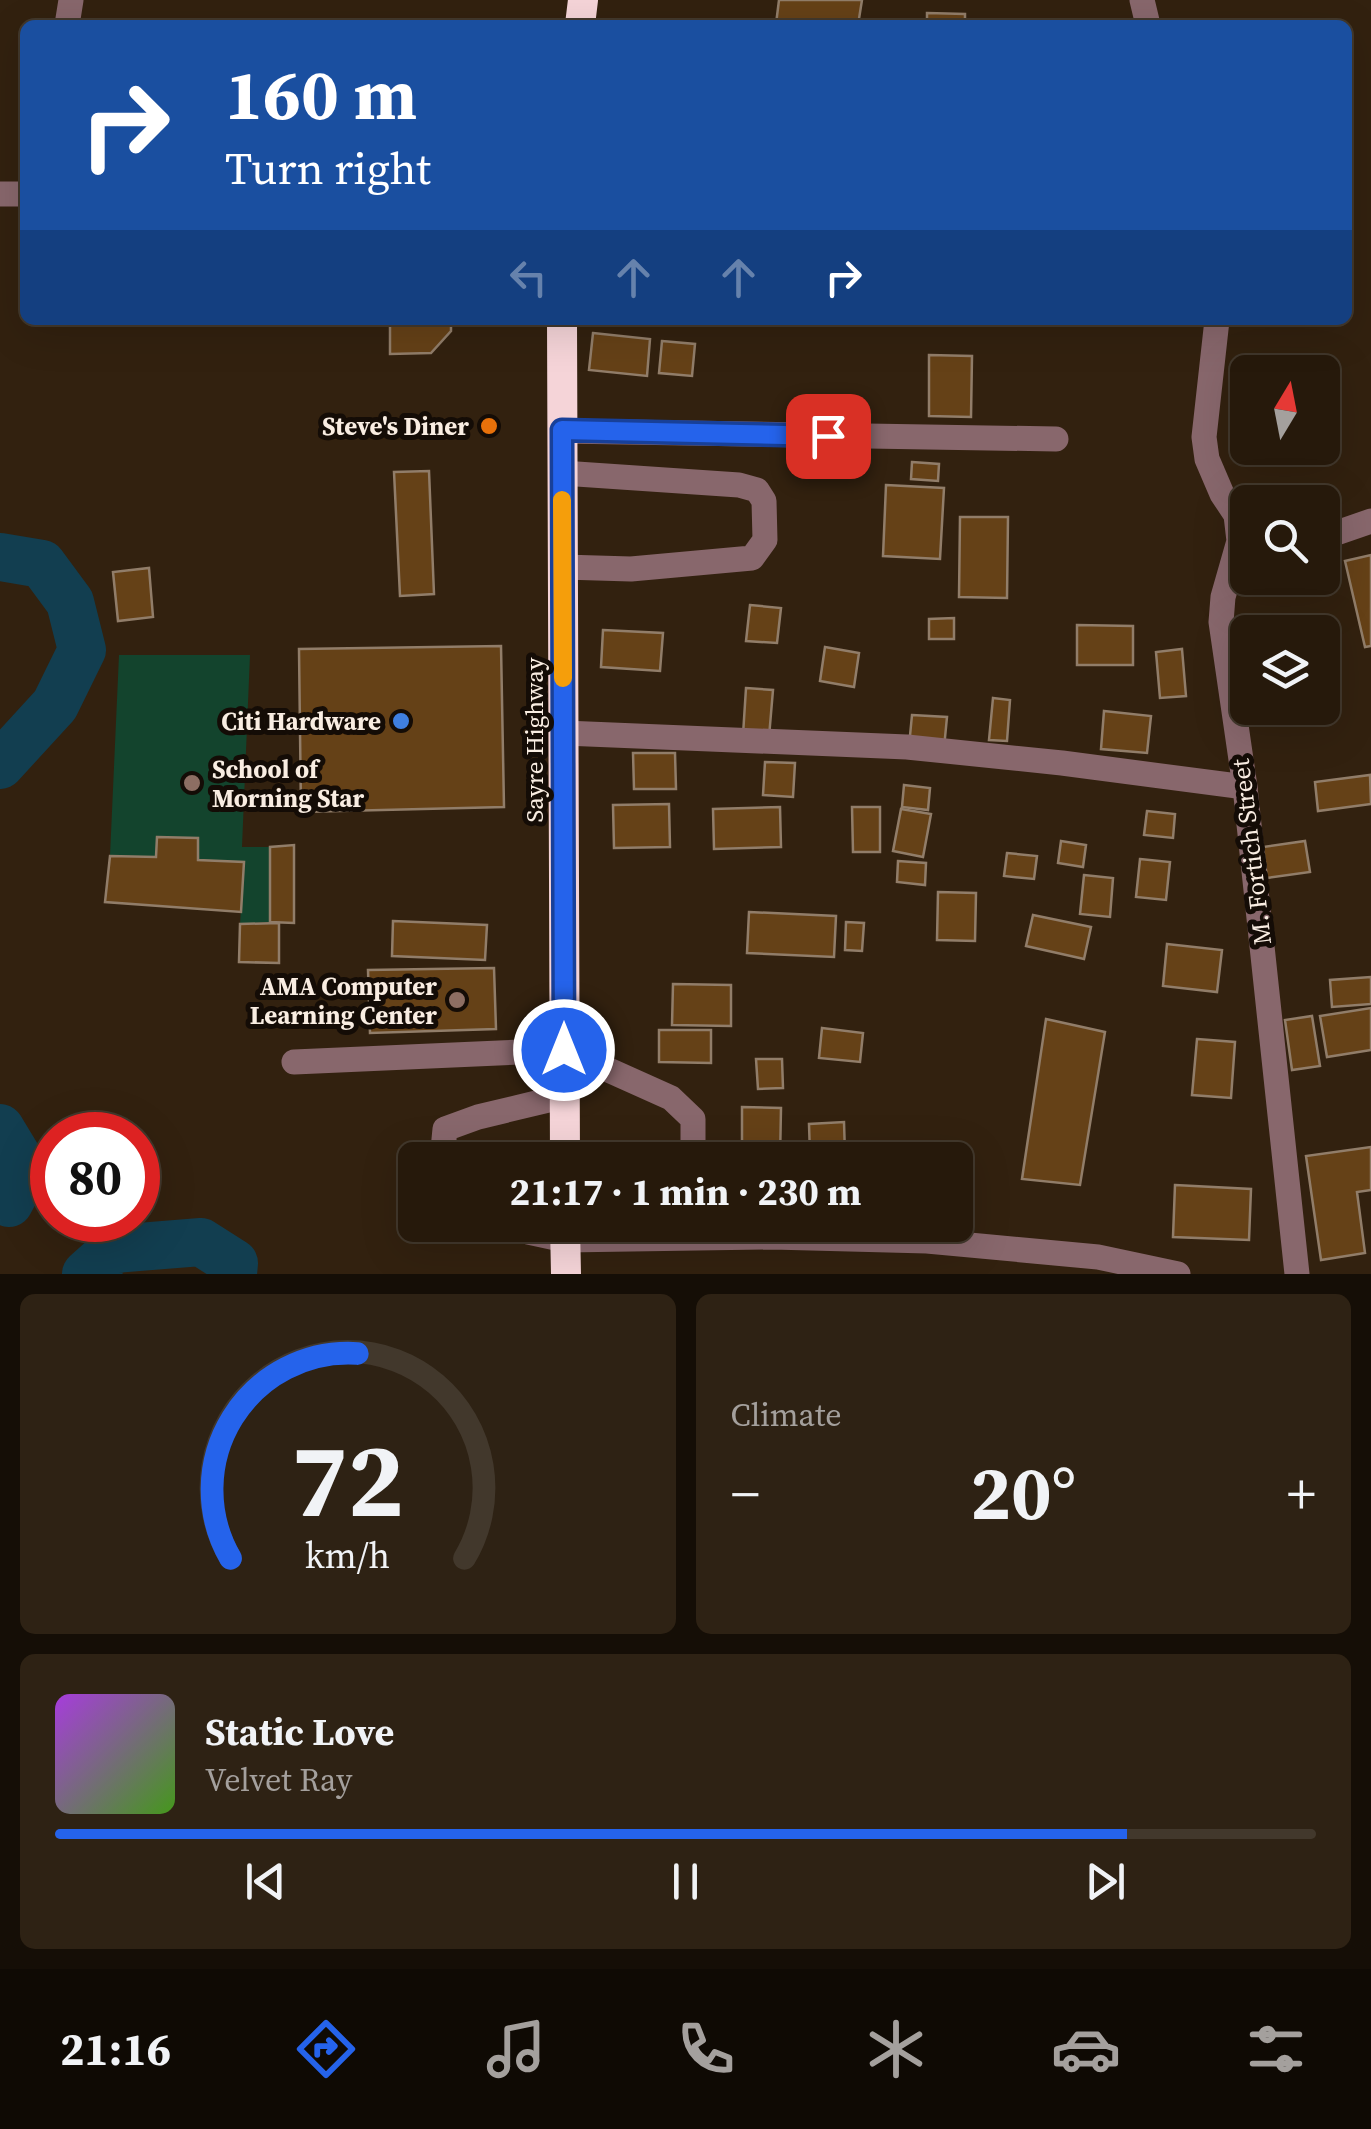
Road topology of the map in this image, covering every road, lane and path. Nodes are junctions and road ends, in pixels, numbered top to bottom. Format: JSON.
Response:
{"nodes":[{"id":1,"x":562,"y":325,"type":"edge"},
{"id":2,"x":1216,"y":325,"type":"edge"},
{"id":3,"x":562,"y":430,"type":"junction"},
{"id":4,"x":1056,"y":440,"type":"dead end"},
{"id":5,"x":562,"y":473,"type":"junction"},
{"id":6,"x":1230,"y":507,"type":"edge"},
{"id":7,"x":1371,"y":521,"type":"edge"},
{"id":8,"x":1340,"y":532,"type":"edge"},
{"id":9,"x":562,"y":567,"type":"junction"},
{"id":10,"x":1230,"y":583,"type":"edge"},
{"id":11,"x":564,"y":733,"type":"junction"},
{"id":12,"x":1245,"y":788,"type":"junction"},
{"id":13,"x":564,"y":1050,"type":"junction"},
{"id":14,"x":294,"y":1062,"type":"dead end"},
{"id":15,"x":564,"y":1096,"type":"junction"},
{"id":16,"x":444,"y":1142,"type":"edge"},
{"id":17,"x":565,"y":1142,"type":"edge"},
{"id":18,"x":693,"y":1142,"type":"edge"},
{"id":19,"x":565,"y":1242,"type":"edge"},
{"id":20,"x":937,"y":1242,"type":"edge"},
{"id":21,"x":566,"y":1274,"type":"edge"},
{"id":22,"x":1178,"y":1274,"type":"edge"},
{"id":23,"x":1298,"y":1274,"type":"edge"}],
"edges":[{"from":1,"to":3,"type":"highway","name":"Sayre Highway"},
{"from":2,"to":6,"type":"street","name":"M. Fortich Street"},
{"from":3,"to":4,"type":"street"},
{"from":3,"to":5,"type":"highway","name":"Sayre Highway"},
{"from":5,"to":9,"type":"highway","name":"Sayre Highway"},
{"from":5,"to":9,"type":"street"},
{"from":7,"to":8,"type":"street"},
{"from":9,"to":11,"type":"highway","name":"Sayre Highway"},
{"from":10,"to":12,"type":"street","name":"M. Fortich Street"},
{"from":11,"to":12,"type":"street"},
{"from":11,"to":13,"type":"highway","name":"Sayre Highway"},
{"from":12,"to":23,"type":"street","name":"M. Fortich Street"},
{"from":13,"to":14,"type":"street"},
{"from":13,"to":15,"type":"highway","name":"Sayre Highway"},
{"from":13,"to":18,"type":"street"},
{"from":15,"to":16,"type":"street"},
{"from":15,"to":17,"type":"highway","name":"Sayre Highway"},
{"from":19,"to":21,"type":"highway"},
{"from":20,"to":22,"type":"street"}]}
